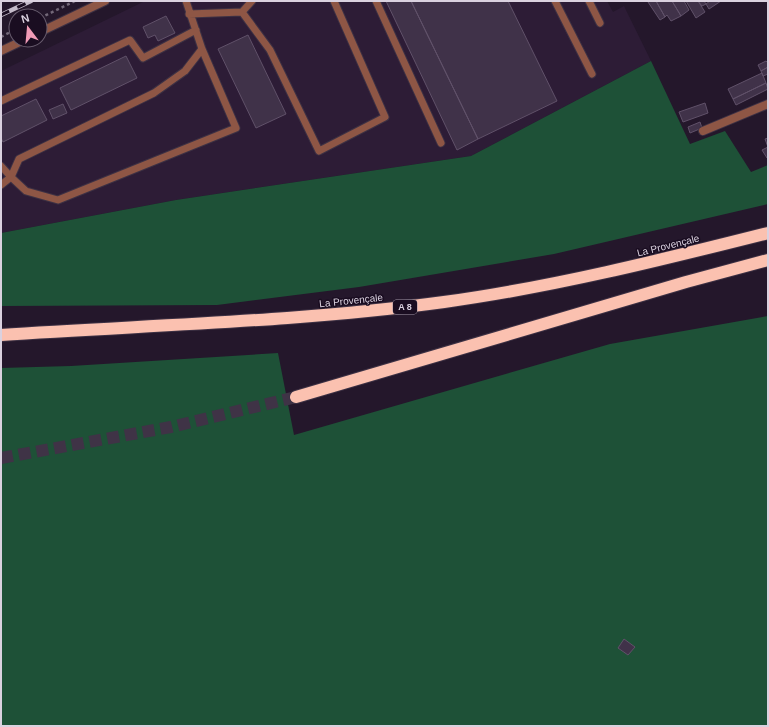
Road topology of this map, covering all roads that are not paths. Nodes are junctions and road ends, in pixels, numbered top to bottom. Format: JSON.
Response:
{"nodes":[{"id":1,"x":105,"y":1,"type":"edge"},
{"id":2,"x":186,"y":1,"type":"edge"},
{"id":3,"x":252,"y":1,"type":"edge"},
{"id":4,"x":334,"y":1,"type":"edge"},
{"id":5,"x":376,"y":1,"type":"edge"},
{"id":6,"x":555,"y":1,"type":"edge"},
{"id":7,"x":589,"y":1,"type":"edge"},
{"id":8,"x":242,"y":12,"type":"junction"},
{"id":9,"x":189,"y":14,"type":"junction"},
{"id":10,"x":600,"y":23,"type":"dead end"},
{"id":11,"x":48,"y":28,"type":"edge"},
{"id":12,"x":196,"y":30,"type":"junction"},
{"id":13,"x":202,"y":49,"type":"junction"},
{"id":14,"x":592,"y":74,"type":"dead end"},
{"id":15,"x":1,"y":101,"type":"edge"},
{"id":16,"x":768,"y":104,"type":"edge"},
{"id":17,"x":704,"y":131,"type":"dead end"},
{"id":18,"x":441,"y":143,"type":"dead end"},
{"id":19,"x":1,"y":166,"type":"edge"},
{"id":20,"x":11,"y":177,"type":"junction"},
{"id":21,"x":1,"y":185,"type":"edge"},
{"id":22,"x":768,"y":233,"type":"edge"},
{"id":23,"x":768,"y":260,"type":"edge"},
{"id":24,"x":1,"y":335,"type":"edge"},
{"id":25,"x":296,"y":397,"type":"tunnel mouth"}],
"edges":[{"from":1,"to":11,"type":"street"},
{"from":2,"to":9,"type":"lane"},
{"from":3,"to":8,"type":"lane"},
{"from":4,"to":8,"type":"lane"},
{"from":5,"to":18,"type":"lane"},
{"from":6,"to":14,"type":"lane"},
{"from":7,"to":10,"type":"lane"},
{"from":8,"to":9,"type":"lane"},
{"from":9,"to":12,"type":"lane"},
{"from":12,"to":13,"type":"lane"},
{"from":12,"to":15,"type":"lane"},
{"from":13,"to":20,"type":"lane"},
{"from":13,"to":20,"type":"lane"},
{"from":16,"to":17,"type":"street"},
{"from":19,"to":20,"type":"lane"},
{"from":20,"to":21,"type":"lane"},
{"from":22,"to":24,"type":"highway","name":"La Provençale","number":"A 8"},
{"from":23,"to":25,"type":"highway"}]}
